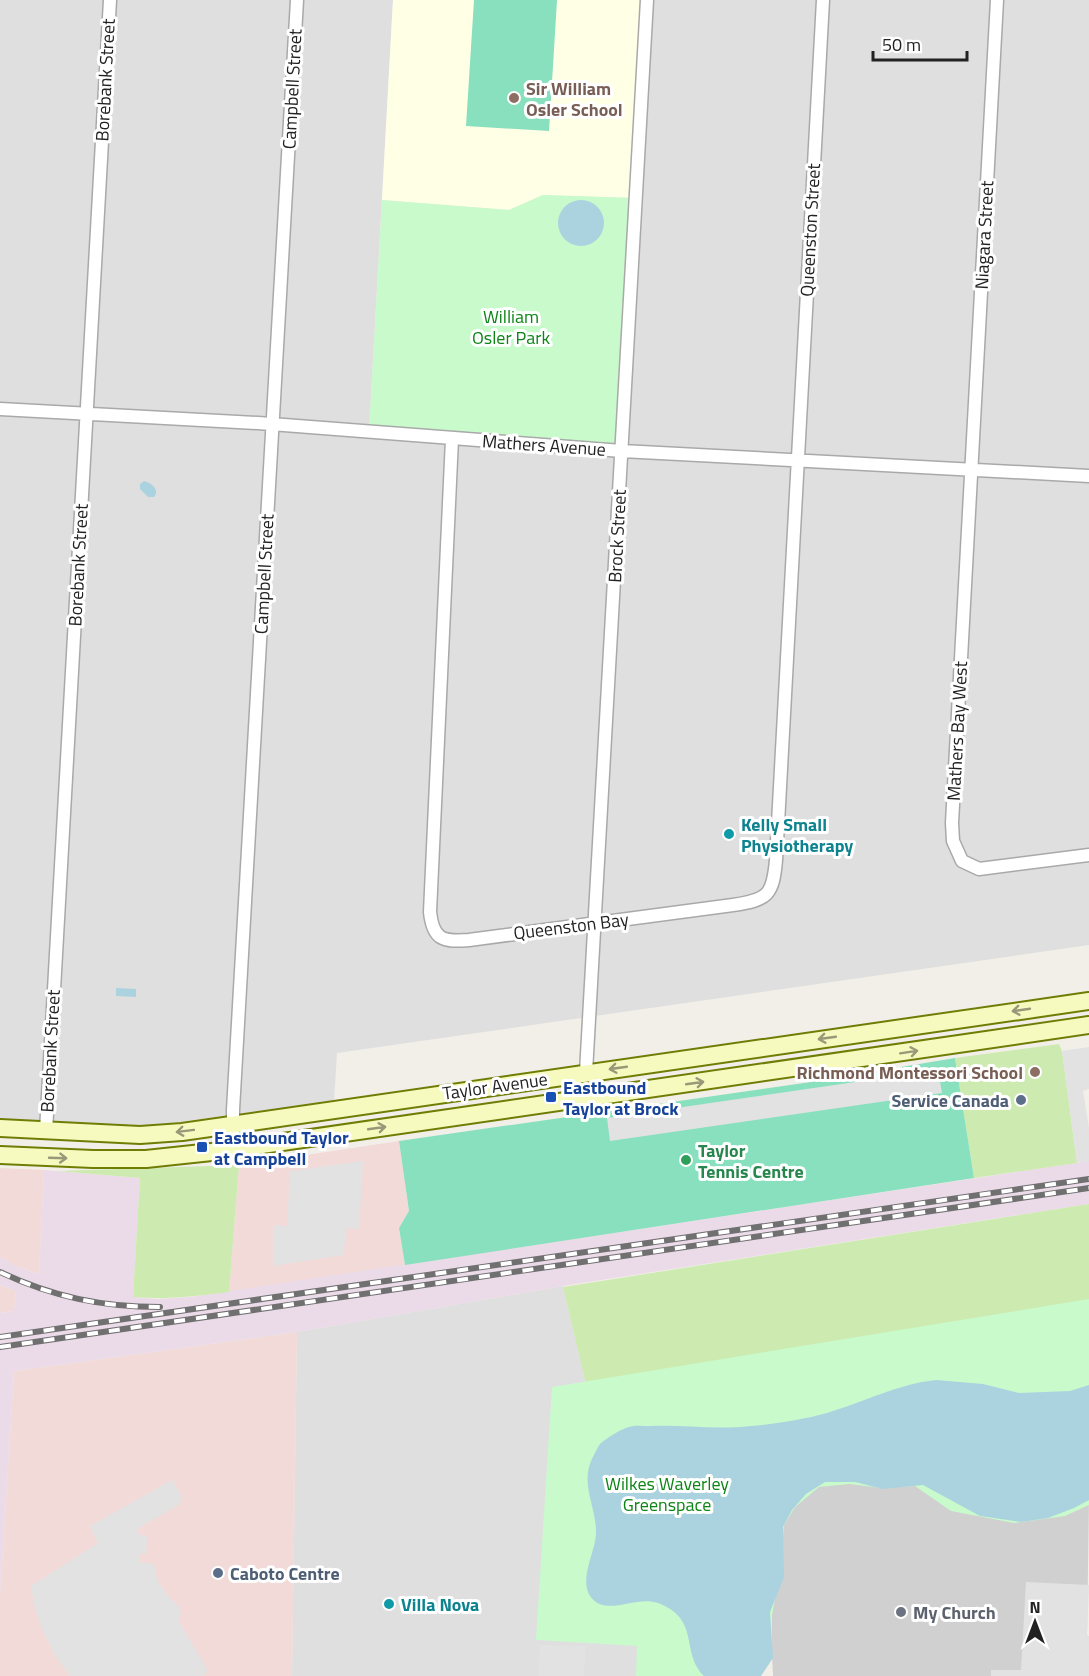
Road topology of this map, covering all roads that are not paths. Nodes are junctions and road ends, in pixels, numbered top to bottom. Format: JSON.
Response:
{"nodes":[{"id":1,"x":110,"y":0,"type":"edge"},
{"id":2,"x":297,"y":0,"type":"edge"},
{"id":3,"x":647,"y":0,"type":"edge"},
{"id":4,"x":823,"y":0,"type":"edge"},
{"id":5,"x":997,"y":0,"type":"edge"},
{"id":6,"x":0,"y":409,"type":"edge"},
{"id":7,"x":86,"y":413,"type":"junction"},
{"id":8,"x":273,"y":424,"type":"junction"},
{"id":9,"x":452,"y":439,"type":"junction"},
{"id":10,"x":622,"y":451,"type":"junction"},
{"id":11,"x":796,"y":460,"type":"junction"},
{"id":12,"x":970,"y":470,"type":"junction"},
{"id":13,"x":1089,"y":476,"type":"edge"},
{"id":14,"x":1089,"y":855,"type":"edge"},
{"id":15,"x":595,"y":923,"type":"junction"},
{"id":16,"x":1089,"y":1000,"type":"edge"},
{"id":17,"x":989,"y":1015,"type":"junction"},
{"id":18,"x":1089,"y":1025,"type":"edge"},
{"id":19,"x":957,"y":1044,"type":"junction"},
{"id":20,"x":586,"y":1072,"type":"junction"},
{"id":21,"x":232,"y":1124,"type":"junction"},
{"id":22,"x":0,"y":1128,"type":"edge"},
{"id":23,"x":46,"y":1131,"type":"junction"},
{"id":24,"x":233,"y":1149,"type":"junction"},
{"id":25,"x":0,"y":1155,"type":"edge"}],
"edges":[{"from":1,"to":7,"type":"street","name":"Borebank Street"},
{"from":2,"to":8,"type":"street","name":"Campbell Street"},
{"from":3,"to":10,"type":"street","name":"Brock Street"},
{"from":4,"to":11,"type":"street","name":"Queenston Street"},
{"from":5,"to":12,"type":"street","name":"Niagara Street"},
{"from":6,"to":7,"type":"street","name":"Mathers Avenue"},
{"from":7,"to":8,"type":"street","name":"Mathers Avenue"},
{"from":7,"to":23,"type":"street","name":"Borebank Street"},
{"from":8,"to":9,"type":"street","name":"Mathers Avenue"},
{"from":8,"to":21,"type":"street","name":"Campbell Street"},
{"from":9,"to":10,"type":"street","name":"Mathers Avenue"},
{"from":9,"to":15,"type":"street","name":"Queenston Bay"},
{"from":10,"to":11,"type":"street","name":"Mathers Avenue"},
{"from":10,"to":15,"type":"street","name":"Brock Street"},
{"from":11,"to":12,"type":"street","name":"Mathers Avenue"},
{"from":11,"to":15,"type":"street","name":"Queenston Bay"},
{"from":12,"to":13,"type":"street","name":"Mathers Avenue"},
{"from":12,"to":14,"type":"street","name":"Mathers Bay West"},
{"from":15,"to":20,"type":"street","name":"Brock Street"},
{"from":16,"to":17,"type":"main road","name":"Taylor Avenue","one_way":true},
{"from":17,"to":19,"type":"main road","name":"Taylor Avenue"},
{"from":17,"to":20,"type":"main road","name":"Taylor Avenue","one_way":true},
{"from":18,"to":19,"type":"main road","name":"Taylor Avenue"},
{"from":24,"to":19,"type":"main road","name":"Taylor Avenue","one_way":true},
{"from":20,"to":21,"type":"main road","name":"Taylor Avenue"},
{"from":21,"to":23,"type":"main road","name":"Taylor Avenue","one_way":true},
{"from":21,"to":24,"type":"street","name":"Campbell Street"},
{"from":22,"to":23,"type":"main road","name":"Taylor Avenue"},
{"from":25,"to":24,"type":"main road","name":"Taylor Avenue","one_way":true}]}
